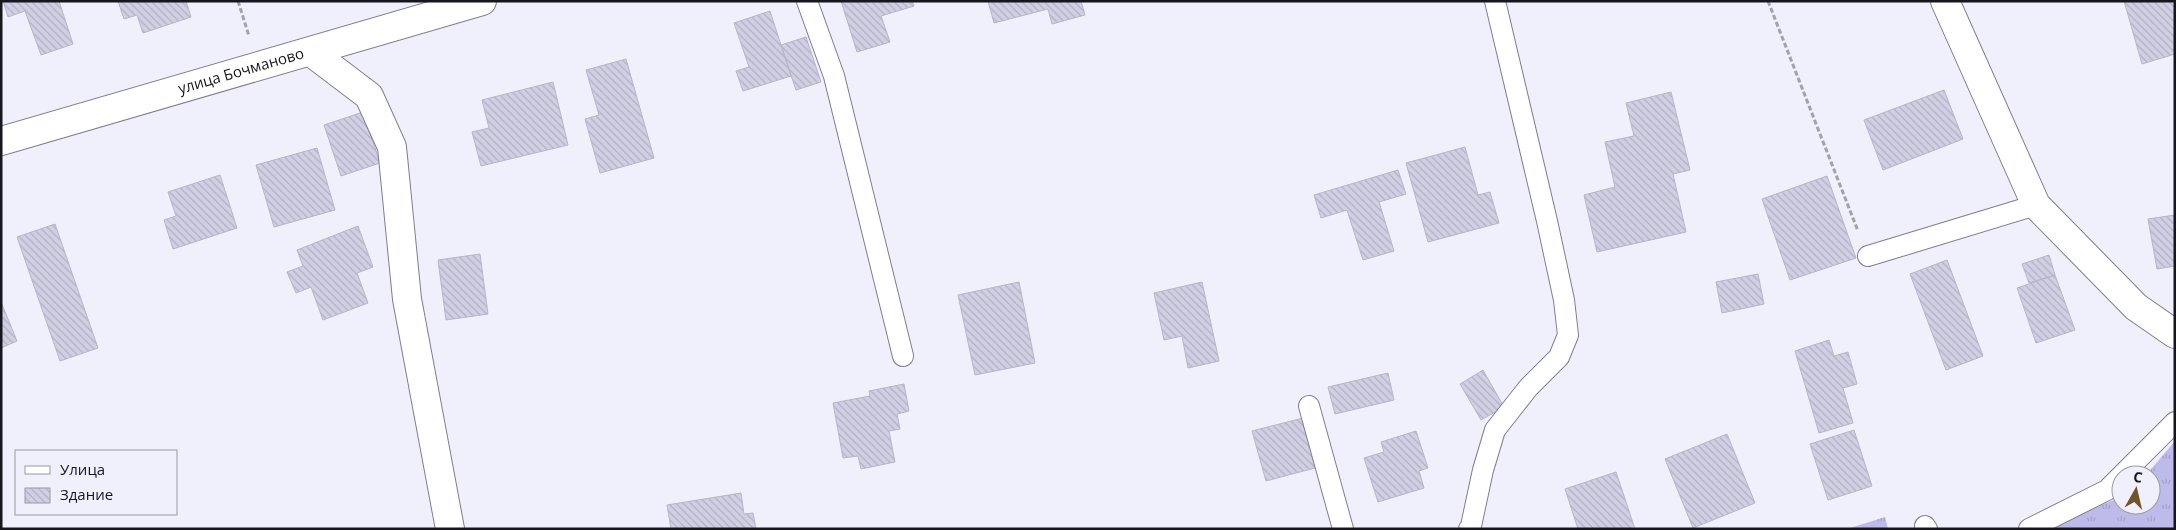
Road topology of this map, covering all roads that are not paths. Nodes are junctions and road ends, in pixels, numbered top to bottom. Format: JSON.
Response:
{"nodes":[{"id":1,"x":482,"y":1,"type":"edge"},
{"id":2,"x":806,"y":1,"type":"edge"},
{"id":3,"x":1495,"y":1,"type":"edge"},
{"id":4,"x":1945,"y":1,"type":"edge"},
{"id":5,"x":311,"y":52,"type":"junction"},
{"id":6,"x":1,"y":141,"type":"edge"},
{"id":7,"x":2036,"y":205,"type":"junction"},
{"id":8,"x":1868,"y":256,"type":"road end"},
{"id":9,"x":2175,"y":334,"type":"edge"},
{"id":10,"x":903,"y":356,"type":"dead end"},
{"id":11,"x":1309,"y":406,"type":"dead end"},
{"id":12,"x":2175,"y":422,"type":"edge"},
{"id":13,"x":2131,"y":465,"type":"edge"},
{"id":14,"x":2111,"y":486,"type":"edge"},
{"id":15,"x":450,"y":529,"type":"edge"},
{"id":16,"x":1342,"y":529,"type":"edge"},
{"id":17,"x":1469,"y":529,"type":"edge"},
{"id":18,"x":2029,"y":529,"type":"edge"}],
"edges":[{"from":1,"to":5,"type":"street","name":"улица Бочманово"},
{"from":2,"to":10,"type":"lane"},
{"from":3,"to":17,"type":"lane"},
{"from":4,"to":7,"type":"street"},
{"from":5,"to":6,"type":"street","name":"улица Бочманово"},
{"from":5,"to":15,"type":"street"},
{"from":7,"to":8,"type":"lane"},
{"from":7,"to":9,"type":"street"},
{"from":11,"to":16,"type":"lane"},
{"from":12,"to":13,"type":"lane"},
{"from":14,"to":18,"type":"lane"}]}
